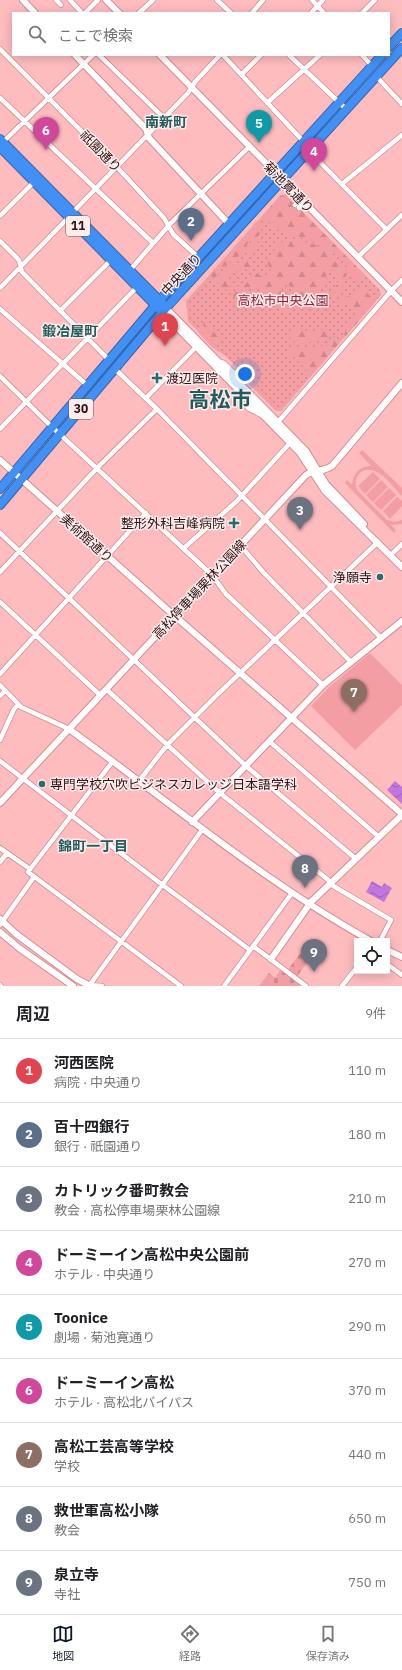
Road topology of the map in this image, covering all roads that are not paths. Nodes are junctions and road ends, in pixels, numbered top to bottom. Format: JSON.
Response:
{"nodes":[{"id":1,"x":56,"y":0,"type":"edge"},
{"id":2,"x":70,"y":0,"type":"edge"},
{"id":3,"x":98,"y":0,"type":"edge"},
{"id":4,"x":106,"y":0,"type":"edge"},
{"id":5,"x":153,"y":0,"type":"edge"},
{"id":6,"x":217,"y":0,"type":"edge"},
{"id":7,"x":263,"y":0,"type":"edge"},
{"id":8,"x":312,"y":0,"type":"edge"},
{"id":9,"x":323,"y":0,"type":"edge"},
{"id":10,"x":375,"y":0,"type":"edge"},
{"id":11,"x":24,"y":1,"type":"edge"},
{"id":12,"x":61,"y":5,"type":"dead end"},
{"id":13,"x":318,"y":6,"type":"junction"},
{"id":14,"x":34,"y":12,"type":"edge"},
{"id":15,"x":82,"y":12,"type":"edge"},
{"id":16,"x":84,"y":12,"type":"edge"},
{"id":17,"x":118,"y":12,"type":"edge"},
{"id":18,"x":140,"y":12,"type":"edge"},
{"id":19,"x":230,"y":12,"type":"edge"},
{"id":20,"x":253,"y":12,"type":"edge"},
{"id":21,"x":312,"y":12,"type":"edge"},
{"id":22,"x":323,"y":12,"type":"edge"},
{"id":23,"x":363,"y":12,"type":"edge"},
{"id":24,"x":402,"y":33,"type":"edge"},
{"id":25,"x":390,"y":46,"type":"edge"},
{"id":26,"x":402,"y":48,"type":"edge"},
{"id":27,"x":0,"y":49,"type":"edge"},
{"id":28,"x":76,"y":56,"type":"edge"},
{"id":29,"x":92,"y":56,"type":"edge"},
{"id":30,"x":99,"y":56,"type":"edge"},
{"id":31,"x":161,"y":56,"type":"edge"},
{"id":32,"x":219,"y":56,"type":"edge"},
{"id":33,"x":224,"y":56,"type":"edge"},
{"id":34,"x":260,"y":56,"type":"edge"},
{"id":35,"x":290,"y":56,"type":"edge"},
{"id":36,"x":319,"y":56,"type":"edge"},
{"id":37,"x":363,"y":56,"type":"edge"},
{"id":38,"x":381,"y":56,"type":"edge"},
{"id":39,"x":84,"y":64,"type":"junction"},
{"id":40,"x":372,"y":66,"type":"junction"},
{"id":41,"x":304,"y":69,"type":"junction"},
{"id":42,"x":242,"y":74,"type":"junction"},
{"id":43,"x":376,"y":76,"type":"junction"},
{"id":44,"x":193,"y":84,"type":"junction"},
{"id":45,"x":0,"y":98,"type":"edge"},
{"id":46,"x":49,"y":98,"type":"junction"},
{"id":47,"x":268,"y":102,"type":"junction"},
{"id":48,"x":339,"y":102,"type":"junction"},
{"id":49,"x":402,"y":104,"type":"edge"},
{"id":50,"x":346,"y":109,"type":"junction"},
{"id":51,"x":164,"y":118,"type":"junction"},
{"id":52,"x":24,"y":121,"type":"junction"},
{"id":53,"x":148,"y":134,"type":"junction"},
{"id":54,"x":402,"y":135,"type":"edge"},
{"id":55,"x":304,"y":141,"type":"junction"},
{"id":56,"x":1,"y":142,"type":"edge"},
{"id":57,"x":250,"y":146,"type":"junction"},
{"id":58,"x":309,"y":151,"type":"junction"},
{"id":59,"x":117,"y":167,"type":"junction"},
{"id":60,"x":275,"y":172,"type":"junction"},
{"id":61,"x":282,"y":180,"type":"junction"},
{"id":62,"x":34,"y":182,"type":"junction"},
{"id":63,"x":342,"y":184,"type":"junction"},
{"id":64,"x":95,"y":189,"type":"junction"},
{"id":65,"x":201,"y":193,"type":"junction"},
{"id":66,"x":303,"y":201,"type":"junction"},
{"id":67,"x":297,"y":207,"type":"dead end"},
{"id":68,"x":76,"y":209,"type":"dead end"},
{"id":69,"x":402,"y":215,"type":"edge"},
{"id":70,"x":0,"y":216,"type":"edge"},
{"id":71,"x":66,"y":220,"type":"dead end"},
{"id":72,"x":228,"y":223,"type":"junction"},
{"id":73,"x":168,"y":227,"type":"junction"},
{"id":74,"x":386,"y":229,"type":"junction"},
{"id":75,"x":0,"y":242,"type":"edge"},
{"id":76,"x":153,"y":243,"type":"junction"},
{"id":77,"x":198,"y":257,"type":"junction"},
{"id":78,"x":358,"y":257,"type":"junction"},
{"id":79,"x":111,"y":260,"type":"junction"},
{"id":80,"x":20,"y":267,"type":"junction"},
{"id":81,"x":130,"y":270,"type":"junction"},
{"id":82,"x":402,"y":280,"type":"edge"},
{"id":83,"x":137,"y":287,"type":"junction"},
{"id":84,"x":0,"y":288,"type":"edge"},
{"id":85,"x":391,"y":291,"type":"junction"},
{"id":86,"x":402,"y":302,"type":"edge"},
{"id":87,"x":157,"y":303,"type":"junction"},
{"id":88,"x":0,"y":309,"type":"edge"},
{"id":89,"x":164,"y":310,"type":"junction"},
{"id":90,"x":60,"y":311,"type":"junction"},
{"id":91,"x":88,"y":339,"type":"junction"},
{"id":92,"x":197,"y":346,"type":"junction"},
{"id":93,"x":109,"y":360,"type":"junction"},
{"id":94,"x":220,"y":362,"type":"junction"},
{"id":95,"x":63,"y":364,"type":"junction"},
{"id":96,"x":115,"y":369,"type":"junction"},
{"id":97,"x":239,"y":370,"type":"dead end"},
{"id":98,"x":0,"y":376,"type":"edge"},
{"id":99,"x":402,"y":383,"type":"edge"},
{"id":100,"x":87,"y":385,"type":"junction"},
{"id":101,"x":146,"y":398,"type":"junction"},
{"id":102,"x":26,"y":402,"type":"junction"},
{"id":103,"x":248,"y":408,"type":"dead end"},
{"id":104,"x":157,"y":409,"type":"junction"},
{"id":105,"x":265,"y":416,"type":"junction"},
{"id":106,"x":278,"y":422,"type":"junction"},
{"id":107,"x":52,"y":427,"type":"junction"},
{"id":108,"x":0,"y":429,"type":"edge"},
{"id":109,"x":60,"y":434,"type":"junction"},
{"id":110,"x":290,"y":443,"type":"junction"},
{"id":111,"x":0,"y":460,"type":"edge"},
{"id":112,"x":98,"y":468,"type":"junction"},
{"id":113,"x":315,"y":471,"type":"junction"},
{"id":114,"x":14,"y":473,"type":"junction"},
{"id":115,"x":21,"y":480,"type":"junction"},
{"id":116,"x":0,"y":489,"type":"edge"},
{"id":117,"x":241,"y":496,"type":"junction"},
{"id":118,"x":0,"y":505,"type":"edge"},
{"id":119,"x":58,"y":512,"type":"junction"},
{"id":120,"x":146,"y":513,"type":"junction"},
{"id":121,"x":264,"y":519,"type":"junction"},
{"id":122,"x":0,"y":533,"type":"edge"},
{"id":123,"x":378,"y":542,"type":"junction"},
{"id":124,"x":402,"y":544,"type":"edge"},
{"id":125,"x":240,"y":545,"type":"junction"},
{"id":126,"x":184,"y":548,"type":"junction"},
{"id":127,"x":20,"y":551,"type":"junction"},
{"id":128,"x":393,"y":553,"type":"junction"},
{"id":129,"x":107,"y":556,"type":"junction"},
{"id":130,"x":402,"y":562,"type":"edge"},
{"id":131,"x":402,"y":567,"type":"edge"},
{"id":132,"x":0,"y":572,"type":"edge"},
{"id":133,"x":212,"y":575,"type":"junction"},
{"id":134,"x":330,"y":586,"type":"junction"},
{"id":135,"x":68,"y":598,"type":"junction"},
{"id":136,"x":0,"y":602,"type":"edge"},
{"id":137,"x":303,"y":613,"type":"junction"},
{"id":138,"x":174,"y":615,"type":"junction"},
{"id":139,"x":402,"y":621,"type":"edge"},
{"id":140,"x":35,"y":635,"type":"junction"},
{"id":141,"x":381,"y":638,"type":"junction"},
{"id":142,"x":275,"y":639,"type":"junction"},
{"id":143,"x":133,"y":660,"type":"junction"},
{"id":144,"x":351,"y":662,"type":"junction"},
{"id":145,"x":239,"y":672,"type":"junction"},
{"id":146,"x":0,"y":674,"type":"edge"},
{"id":147,"x":323,"y":685,"type":"junction"},
{"id":148,"x":0,"y":686,"type":"edge"},
{"id":149,"x":106,"y":689,"type":"junction"},
{"id":150,"x":5,"y":691,"type":"junction"},
{"id":151,"x":100,"y":695,"type":"junction"},
{"id":152,"x":0,"y":696,"type":"edge"},
{"id":153,"x":17,"y":703,"type":"junction"},
{"id":154,"x":194,"y":718,"type":"junction"},
{"id":155,"x":292,"y":718,"type":"junction"},
{"id":156,"x":69,"y":728,"type":"junction"},
{"id":157,"x":0,"y":740,"type":"edge"},
{"id":158,"x":269,"y":741,"type":"junction"},
{"id":159,"x":167,"y":745,"type":"junction"},
{"id":160,"x":0,"y":761,"type":"edge"},
{"id":161,"x":113,"y":761,"type":"junction"},
{"id":162,"x":246,"y":766,"type":"junction"},
{"id":163,"x":22,"y":779,"type":"junction"},
{"id":164,"x":138,"y":781,"type":"junction"},
{"id":165,"x":220,"y":793,"type":"junction"},
{"id":166,"x":0,"y":803,"type":"edge"},
{"id":167,"x":402,"y":814,"type":"edge"},
{"id":168,"x":71,"y":816,"type":"junction"},
{"id":169,"x":192,"y":822,"type":"junction"},
{"id":170,"x":202,"y":830,"type":"junction"},
{"id":171,"x":379,"y":837,"type":"junction"},
{"id":172,"x":0,"y":848,"type":"edge"},
{"id":173,"x":7,"y":853,"type":"junction"},
{"id":174,"x":356,"y":859,"type":"junction"},
{"id":175,"x":0,"y":862,"type":"edge"},
{"id":176,"x":30,"y":869,"type":"junction"},
{"id":177,"x":34,"y":877,"type":"junction"},
{"id":178,"x":331,"y":883,"type":"junction"},
{"id":179,"x":162,"y":885,"type":"junction"},
{"id":180,"x":292,"y":893,"type":"junction"},
{"id":181,"x":310,"y":905,"type":"junction"},
{"id":182,"x":1,"y":921,"type":"edge"},
{"id":183,"x":0,"y":932,"type":"edge"},
{"id":184,"x":365,"y":938,"type":"edge"},
{"id":185,"x":382,"y":938,"type":"edge"},
{"id":186,"x":121,"y":941,"type":"junction"},
{"id":187,"x":252,"y":948,"type":"junction"},
{"id":188,"x":390,"y":951,"type":"edge"},
{"id":189,"x":402,"y":957,"type":"edge"},
{"id":190,"x":271,"y":959,"type":"junction"},
{"id":191,"x":390,"y":966,"type":"edge"},
{"id":192,"x":354,"y":971,"type":"edge"},
{"id":193,"x":402,"y":975,"type":"edge"},
{"id":194,"x":73,"y":986,"type":"edge"},
{"id":195,"x":89,"y":986,"type":"edge"},
{"id":196,"x":102,"y":986,"type":"edge"},
{"id":197,"x":181,"y":986,"type":"edge"},
{"id":198,"x":224,"y":986,"type":"edge"},
{"id":199,"x":306,"y":986,"type":"edge"},
{"id":200,"x":342,"y":986,"type":"edge"}],
"edges":[{"from":1,"to":12,"type":"street"},
{"from":2,"to":15,"type":"street"},
{"from":3,"to":16,"type":"street"},
{"from":4,"to":17,"type":"street"},
{"from":5,"to":18,"type":"street"},
{"from":6,"to":19,"type":"street"},
{"from":7,"to":20,"type":"street"},
{"from":8,"to":13,"type":"street"},
{"from":9,"to":13,"type":"street"},
{"from":10,"to":23,"type":"street"},
{"from":11,"to":14,"type":"street"},
{"from":13,"to":21,"type":"street"},
{"from":13,"to":22,"type":"street"},
{"from":24,"to":25,"type":"highway"},
{"from":26,"to":43,"type":"highway","name":"中央通り"},
{"from":27,"to":46,"type":"street","name":"祇園通り"},
{"from":28,"to":39,"type":"street"},
{"from":29,"to":39,"type":"street"},
{"from":30,"to":51,"type":"street"},
{"from":31,"to":44,"type":"street","name":"菊池寛通り"},
{"from":32,"to":44,"type":"street"},
{"from":33,"to":42,"type":"street"},
{"from":34,"to":42,"type":"street"},
{"from":35,"to":41,"type":"street"},
{"from":36,"to":41,"type":"street"},
{"from":37,"to":40,"type":"street"},
{"from":38,"to":40,"type":"highway","name":"中央通り"},
{"from":39,"to":46,"type":"street"},
{"from":39,"to":53,"type":"street"},
{"from":40,"to":48,"type":"highway","name":"中央通り"},
{"from":41,"to":47,"type":"street"},
{"from":41,"to":48,"type":"street"},
{"from":42,"to":47,"type":"street"},
{"from":43,"to":49,"type":"street"},
{"from":43,"to":50,"type":"highway","name":"中央通り"},
{"from":44,"to":51,"type":"street"},
{"from":44,"to":57,"type":"street","name":"菊池寛通り"},
{"from":45,"to":52,"type":"street"},
{"from":46,"to":52,"type":"street"},
{"from":46,"to":59,"type":"street","name":"祇園通り"},
{"from":47,"to":55,"type":"street"},
{"from":48,"to":50,"type":"street"},
{"from":48,"to":55,"type":"highway","name":"中央通り"},
{"from":50,"to":58,"type":"highway","name":"中央通り"},
{"from":51,"to":53,"type":"street"},
{"from":52,"to":56,"type":"street"},
{"from":52,"to":64,"type":"street"},
{"from":53,"to":59,"type":"street"},
{"from":53,"to":65,"type":"street"},
{"from":54,"to":63,"type":"street"},
{"from":55,"to":60,"type":"highway","name":"中央通り"},
{"from":56,"to":62,"type":"highway","number":"11"},
{"from":56,"to":81,"type":"highway","number":"11"},
{"from":57,"to":60,"type":"street","name":"菊池寛通り"},
{"from":57,"to":65,"type":"street"},
{"from":58,"to":61,"type":"highway","name":"中央通り"},
{"from":58,"to":63,"type":"street"},
{"from":59,"to":64,"type":"street"},
{"from":59,"to":73,"type":"street","name":"祇園通り"},
{"from":60,"to":61,"type":"street","name":"菊池寛通り"},
{"from":60,"to":72,"type":"highway","name":"中央通り"},
{"from":61,"to":66,"type":"street","name":"菊池寛通り"},
{"from":61,"to":89,"type":"highway","name":"中央通り"},
{"from":62,"to":70,"type":"street"},
{"from":62,"to":79,"type":"highway","number":"11"},
{"from":63,"to":74,"type":"street"},
{"from":64,"to":68,"type":"street"},
{"from":64,"to":76,"type":"street"},
{"from":65,"to":72,"type":"street"},
{"from":65,"to":73,"type":"street"},
{"from":66,"to":67,"type":"street"},
{"from":66,"to":78,"type":"street","name":"菊池寛通り"},
{"from":69,"to":74,"type":"street"},
{"from":71,"to":80,"type":"street"},
{"from":72,"to":77,"type":"highway","name":"中央通り"},
{"from":73,"to":76,"type":"street"},
{"from":73,"to":77,"type":"street","name":"祇園通り"},
{"from":74,"to":78,"type":"street"},
{"from":75,"to":80,"type":"street"},
{"from":76,"to":81,"type":"street"},
{"from":77,"to":87,"type":"highway","name":"中央通り"},
{"from":78,"to":85,"type":"street","name":"菊池寛通り"},
{"from":79,"to":83,"type":"highway","number":"11"},
{"from":79,"to":90,"type":"street"},
{"from":80,"to":84,"type":"street"},
{"from":80,"to":90,"type":"street"},
{"from":81,"to":87,"type":"highway","number":"11"},
{"from":82,"to":85,"type":"street"},
{"from":83,"to":87,"type":"highway","number":"11"},
{"from":83,"to":91,"type":"street"},
{"from":85,"to":86,"type":"street","name":"菊池寛通り"},
{"from":85,"to":106,"type":"street"},
{"from":87,"to":89,"type":"highway","number":"11"},
{"from":87,"to":93,"type":"highway","name":"中央通り","number":"30"},
{"from":88,"to":95,"type":"street"},
{"from":89,"to":92,"type":"street"},
{"from":89,"to":94,"type":"street"},
{"from":89,"to":96,"type":"highway","name":"中央通り","number":"30"},
{"from":90,"to":91,"type":"street"},
{"from":91,"to":93,"type":"street"},
{"from":91,"to":95,"type":"street"},
{"from":92,"to":101,"type":"street"},
{"from":92,"to":105,"type":"street"},
{"from":93,"to":100,"type":"highway","name":"中央通り","number":"30"},
{"from":94,"to":97,"type":"street"},
{"from":94,"to":106,"type":"street"},
{"from":95,"to":100,"type":"street"},
{"from":95,"to":102,"type":"street"},
{"from":96,"to":101,"type":"street"},
{"from":96,"to":109,"type":"highway","name":"中央通り","number":"30"},
{"from":98,"to":102,"type":"street"},
{"from":99,"to":113,"type":"street","name":"高松停車場栗林公園線"},
{"from":100,"to":107,"type":"highway","name":"中央通り","number":"30"},
{"from":101,"to":104,"type":"street"},
{"from":102,"to":107,"type":"street"},
{"from":102,"to":108,"type":"street"},
{"from":103,"to":105,"type":"street"},
{"from":104,"to":112,"type":"street"},
{"from":104,"to":117,"type":"street"},
{"from":105,"to":110,"type":"street"},
{"from":106,"to":113,"type":"street"},
{"from":107,"to":109,"type":"street"},
{"from":107,"to":114,"type":"highway","name":"中央通り","number":"30"},
{"from":109,"to":112,"type":"street"},
{"from":109,"to":115,"type":"highway","name":"中央通り","number":"30"},
{"from":110,"to":113,"type":"street"},
{"from":110,"to":117,"type":"street"},
{"from":111,"to":114,"type":"street","name":"美術館通り"},
{"from":112,"to":119,"type":"street"},
{"from":112,"to":120,"type":"street"},
{"from":113,"to":121,"type":"street","name":"高松停車場栗林公園線"},
{"from":113,"to":123,"type":"street"},
{"from":113,"to":128,"type":"street"},
{"from":114,"to":115,"type":"street","name":"美術館通り"},
{"from":114,"to":116,"type":"highway","name":"中央通り","number":"30"},
{"from":115,"to":118,"type":"highway","name":"中央通り","number":"30"},
{"from":115,"to":119,"type":"street","name":"美術館通り"},
{"from":117,"to":121,"type":"street"},
{"from":117,"to":126,"type":"street"},
{"from":119,"to":127,"type":"street"},
{"from":119,"to":129,"type":"street","name":"美術館通り"},
{"from":120,"to":126,"type":"street"},
{"from":120,"to":129,"type":"street"},
{"from":121,"to":125,"type":"street","name":"高松停車場栗林公園線"},
{"from":121,"to":134,"type":"street"},
{"from":122,"to":127,"type":"street"},
{"from":123,"to":131,"type":"street"},
{"from":123,"to":134,"type":"street"},
{"from":124,"to":128,"type":"street"},
{"from":125,"to":133,"type":"street","name":"高松停車場栗林公園線"},
{"from":125,"to":137,"type":"street"},
{"from":126,"to":133,"type":"street"},
{"from":127,"to":132,"type":"street"},
{"from":127,"to":135,"type":"street"},
{"from":128,"to":130,"type":"street"},
{"from":129,"to":135,"type":"street"},
{"from":129,"to":138,"type":"street","name":"美術館通り"},
{"from":133,"to":138,"type":"street","name":"高松停車場栗林公園線"},
{"from":133,"to":142,"type":"street"},
{"from":134,"to":137,"type":"street"},
{"from":134,"to":141,"type":"street"},
{"from":135,"to":140,"type":"street"},
{"from":135,"to":143,"type":"street"},
{"from":136,"to":140,"type":"street"},
{"from":137,"to":142,"type":"street"},
{"from":137,"to":144,"type":"street"},
{"from":138,"to":143,"type":"street","name":"高松停車場栗林公園線"},
{"from":138,"to":145,"type":"street","name":"美術館通り"},
{"from":139,"to":141,"type":"street"},
{"from":140,"to":146,"type":"street"},
{"from":140,"to":151,"type":"street"},
{"from":141,"to":144,"type":"street"},
{"from":142,"to":145,"type":"street"},
{"from":142,"to":147,"type":"street"},
{"from":143,"to":149,"type":"street","name":"高松停車場栗林公園線"},
{"from":143,"to":154,"type":"street"},
{"from":144,"to":147,"type":"street"},
{"from":145,"to":154,"type":"street"},
{"from":145,"to":155,"type":"street","name":"美術館通り"},
{"from":147,"to":155,"type":"street"},
{"from":148,"to":150,"type":"street"},
{"from":149,"to":151,"type":"street","name":"高松停車場栗林公園線"},
{"from":149,"to":159,"type":"street"},
{"from":150,"to":152,"type":"street"},
{"from":150,"to":153,"type":"street"},
{"from":151,"to":156,"type":"street","name":"高松停車場栗林公園線"},
{"from":153,"to":156,"type":"street"},
{"from":153,"to":157,"type":"street"},
{"from":154,"to":159,"type":"street"},
{"from":154,"to":162,"type":"street"},
{"from":155,"to":158,"type":"street"},
{"from":155,"to":167,"type":"street","name":"美術館通り"},
{"from":156,"to":161,"type":"street"},
{"from":156,"to":163,"type":"street","name":"高松停車場栗林公園線"},
{"from":158,"to":162,"type":"street"},
{"from":158,"to":171,"type":"street"},
{"from":159,"to":164,"type":"street"},
{"from":159,"to":165,"type":"street"},
{"from":160,"to":163,"type":"street"},
{"from":161,"to":164,"type":"street"},
{"from":161,"to":168,"type":"street"},
{"from":162,"to":165,"type":"street"},
{"from":162,"to":174,"type":"street"},
{"from":163,"to":166,"type":"street","name":"高松停車場栗林公園線"},
{"from":163,"to":168,"type":"street"},
{"from":164,"to":169,"type":"street"},
{"from":165,"to":169,"type":"street"},
{"from":165,"to":178,"type":"street"},
{"from":167,"to":171,"type":"street"},
{"from":168,"to":176,"type":"street"},
{"from":168,"to":179,"type":"street"},
{"from":169,"to":170,"type":"street"},
{"from":170,"to":179,"type":"street"},
{"from":170,"to":180,"type":"street"},
{"from":171,"to":174,"type":"street"},
{"from":172,"to":173,"type":"street"},
{"from":173,"to":175,"type":"street"},
{"from":173,"to":176,"type":"street"},
{"from":174,"to":178,"type":"street"},
{"from":176,"to":177,"type":"street"},
{"from":177,"to":182,"type":"street"},
{"from":177,"to":186,"type":"street"},
{"from":178,"to":181,"type":"street"},
{"from":178,"to":185,"type":"street"},
{"from":179,"to":186,"type":"street"},
{"from":179,"to":187,"type":"street"},
{"from":180,"to":181,"type":"street"},
{"from":180,"to":187,"type":"street"},
{"from":181,"to":184,"type":"street"},
{"from":181,"to":190,"type":"street"},
{"from":182,"to":195,"type":"street"},
{"from":183,"to":194,"type":"street"},
{"from":186,"to":195,"type":"street"},
{"from":186,"to":197,"type":"street"},
{"from":187,"to":190,"type":"street"},
{"from":187,"to":198,"type":"street"},
{"from":188,"to":189,"type":"street"},
{"from":190,"to":199,"type":"street"},
{"from":191,"to":193,"type":"street"},
{"from":192,"to":200,"type":"street"},
{"from":195,"to":196,"type":"street"}]}
